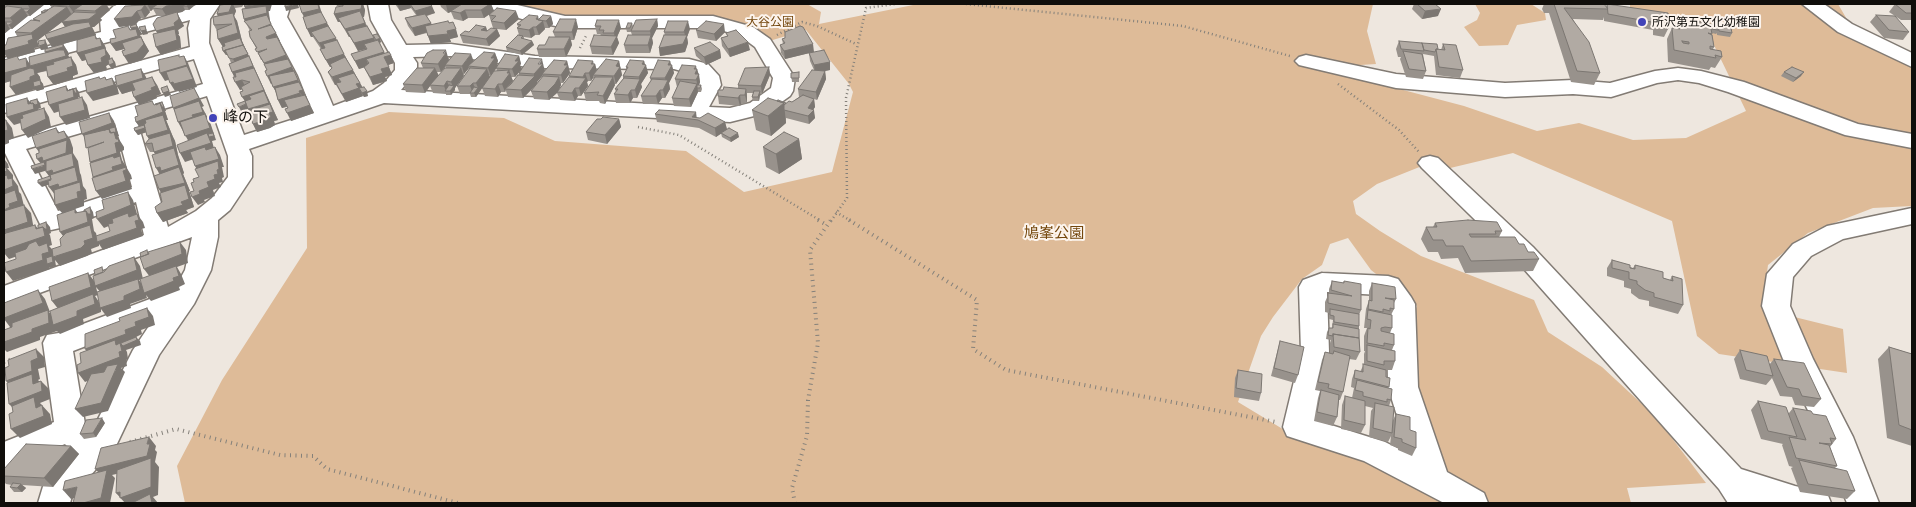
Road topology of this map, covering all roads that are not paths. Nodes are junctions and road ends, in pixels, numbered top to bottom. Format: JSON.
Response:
{"nodes":[{"id":1,"x":54,"y":4,"type":"edge"},
{"id":2,"x":128,"y":4,"type":"edge"},
{"id":3,"x":281,"y":4,"type":"edge"},
{"id":4,"x":378,"y":4,"type":"edge"},
{"id":5,"x":493,"y":4,"type":"edge"},
{"id":6,"x":1812,"y":4,"type":"edge"},
{"id":7,"x":207,"y":7,"type":"edge"},
{"id":8,"x":111,"y":35,"type":"junction"},
{"id":9,"x":4,"y":42,"type":"edge"},
{"id":10,"x":201,"y":50,"type":"junction"},
{"id":11,"x":400,"y":51,"type":"junction"},
{"id":12,"x":1306,"y":61,"type":"road end"},
{"id":13,"x":1912,"y":61,"type":"edge"},
{"id":14,"x":4,"y":64,"type":"edge"},
{"id":15,"x":216,"y":87,"type":"junction"},
{"id":16,"x":382,"y":96,"type":"junction"},
{"id":17,"x":4,"y":106,"type":"edge"},
{"id":18,"x":124,"y":114,"type":"junction"},
{"id":19,"x":695,"y":114,"type":"junction"},
{"id":20,"x":326,"y":116,"type":"junction"},
{"id":21,"x":1912,"y":141,"type":"edge"},
{"id":22,"x":238,"y":145,"type":"junction"},
{"id":23,"x":1430,"y":163,"type":"road end"},
{"id":24,"x":144,"y":191,"type":"junction"},
{"id":25,"x":1912,"y":216,"type":"edge"},
{"id":26,"x":205,"y":217,"type":"junction"},
{"id":27,"x":159,"y":241,"type":"junction"},
{"id":28,"x":9,"y":295,"type":"edge"},
{"id":29,"x":184,"y":297,"type":"junction"},
{"id":30,"x":70,"y":428,"type":"junction"},
{"id":31,"x":92,"y":452,"type":"junction"},
{"id":32,"x":4,"y":455,"type":"edge"},
{"id":33,"x":1434,"y":481,"type":"junction"},
{"id":34,"x":1738,"y":491,"type":"edge"},
{"id":35,"x":54,"y":503,"type":"edge"},
{"id":36,"x":1472,"y":503,"type":"edge"},
{"id":37,"x":1815,"y":503,"type":"edge"},
{"id":38,"x":1862,"y":503,"type":"edge"}],
"edges":[{"from":1,"to":9,"type":"street"},
{"from":2,"to":8,"type":"street"},
{"from":3,"to":20,"type":"street"},
{"from":4,"to":11,"type":"street"},
{"from":5,"to":19,"type":"street"},
{"from":6,"to":13,"type":"street"},
{"from":7,"to":8,"type":"street"},
{"from":7,"to":10,"type":"street"},
{"from":8,"to":14,"type":"street"},
{"from":10,"to":15,"type":"street"},
{"from":10,"to":17,"type":"street"},
{"from":11,"to":16,"type":"street"},
{"from":11,"to":19,"type":"street"},
{"from":12,"to":21,"type":"street"},
{"from":15,"to":18,"type":"street"},
{"from":15,"to":22,"type":"street"},
{"from":16,"to":19,"type":"street"},
{"from":16,"to":20,"type":"street"},
{"from":18,"to":24,"type":"street"},
{"from":18,"to":24,"type":"street"},
{"from":20,"to":22,"type":"street"},
{"from":22,"to":26,"type":"street"},
{"from":23,"to":34,"type":"street"},
{"from":24,"to":27,"type":"street"},
{"from":25,"to":38,"type":"street"},
{"from":26,"to":27,"type":"street"},
{"from":26,"to":29,"type":"street"},
{"from":27,"to":28,"type":"street"},
{"from":29,"to":30,"type":"street"},
{"from":29,"to":31,"type":"street"},
{"from":30,"to":31,"type":"street"},
{"from":30,"to":32,"type":"street"},
{"from":31,"to":35,"type":"street"},
{"from":33,"to":33,"type":"street"},
{"from":33,"to":36,"type":"street"},
{"from":34,"to":37,"type":"street"}]}
